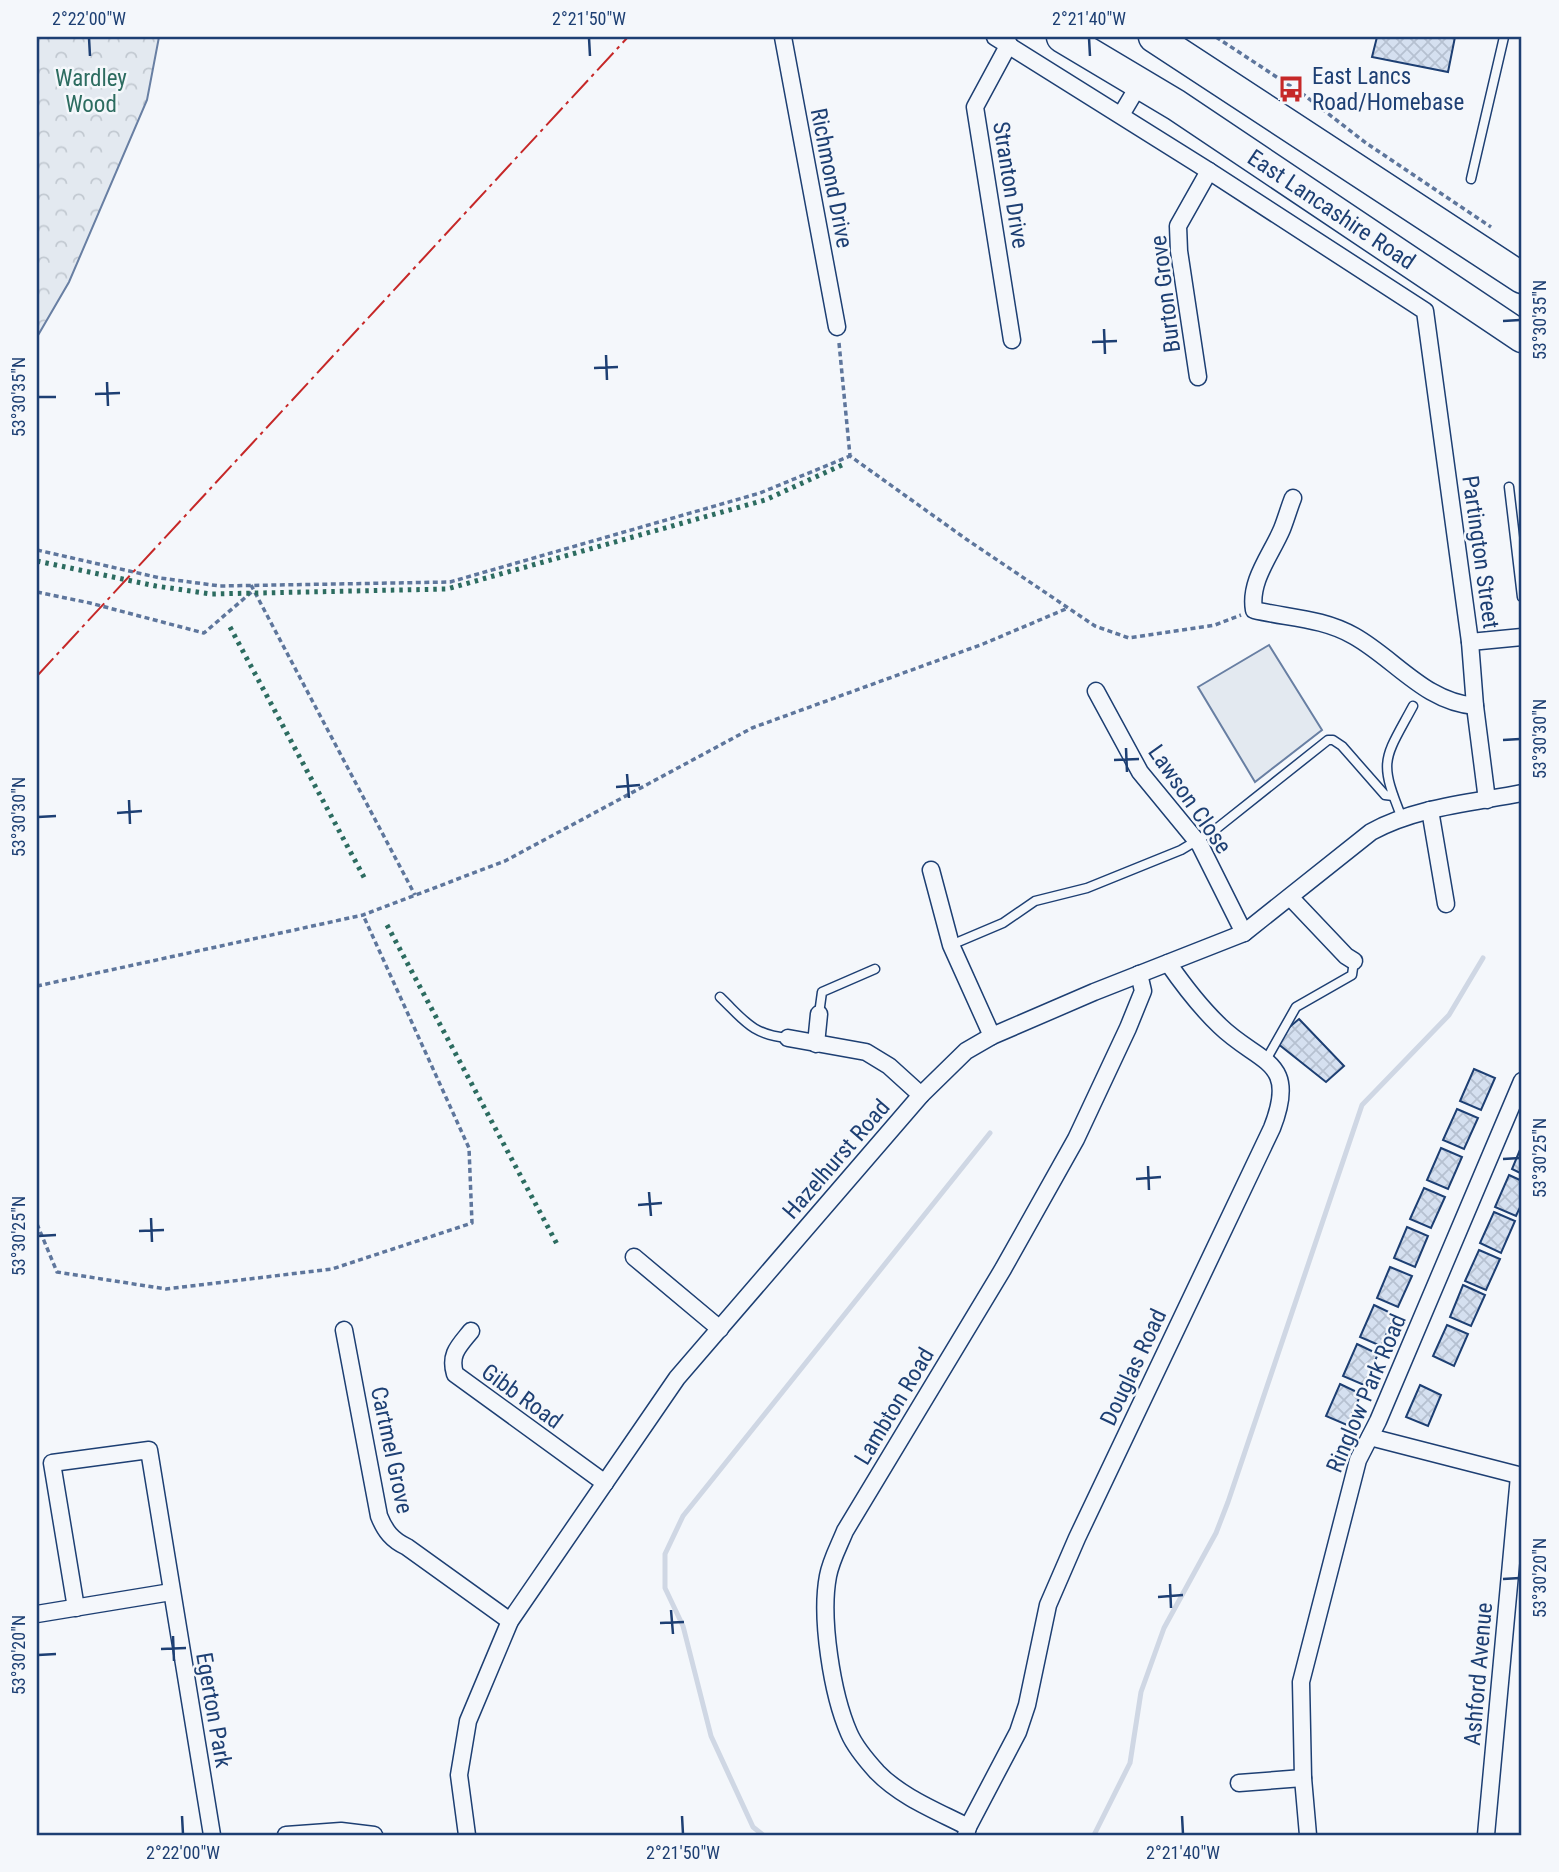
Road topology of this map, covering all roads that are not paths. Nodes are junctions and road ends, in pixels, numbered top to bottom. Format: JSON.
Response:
{"nodes":[{"id":1,"x":783,"y":37,"type":"edge"},
{"id":2,"x":1062,"y":37,"type":"edge"},
{"id":3,"x":1154,"y":37,"type":"edge"},
{"id":4,"x":1504,"y":37,"type":"edge"},
{"id":5,"x":1002,"y":40,"type":"edge"},
{"id":6,"x":1182,"y":46,"type":"edge"},
{"id":7,"x":1140,"y":83,"type":"junction"},
{"id":8,"x":1121,"y":115,"type":"junction"},
{"id":9,"x":1209,"y":171,"type":"junction"},
{"id":10,"x":1471,"y":179,"type":"dead end"},
{"id":11,"x":1522,"y":278,"type":"edge"},
{"id":12,"x":1425,"y":311,"type":"joint"},
{"id":13,"x":837,"y":327,"type":"road end"},
{"id":14,"x":1522,"y":337,"type":"edge"},
{"id":15,"x":1012,"y":340,"type":"dead end"},
{"id":16,"x":1198,"y":377,"type":"dead end"},
{"id":17,"x":1509,"y":486,"type":"dead end"},
{"id":18,"x":1293,"y":498,"type":"dead end"},
{"id":19,"x":1280,"y":533,"type":"junction"},
{"id":20,"x":1296,"y":539,"type":"dead end"},
{"id":21,"x":1522,"y":597,"type":"edge"},
{"id":22,"x":1522,"y":637,"type":"edge"},
{"id":23,"x":1470,"y":642,"type":"junction"},
{"id":24,"x":1096,"y":691,"type":"dead end"},
{"id":25,"x":1413,"y":706,"type":"dead end"},
{"id":26,"x":1475,"y":706,"type":"junction"},
{"id":27,"x":1522,"y":793,"type":"edge"},
{"id":28,"x":1393,"y":796,"type":"junction"},
{"id":29,"x":1488,"y":800,"type":"junction"},
{"id":30,"x":1430,"y":810,"type":"junction"},
{"id":31,"x":1402,"y":818,"type":"junction"},
{"id":32,"x":1196,"y":841,"type":"junction"},
{"id":33,"x":931,"y":870,"type":"dead end"},
{"id":34,"x":1290,"y":897,"type":"junction"},
{"id":35,"x":1446,"y":904,"type":"dead end"},
{"id":36,"x":1244,"y":933,"type":"junction"},
{"id":37,"x":951,"y":945,"type":"junction"},
{"id":38,"x":1354,"y":961,"type":"joint"},
{"id":39,"x":1168,"y":963,"type":"junction"},
{"id":40,"x":875,"y":969,"type":"dead end"},
{"id":41,"x":1139,"y":974,"type":"junction"},
{"id":42,"x":720,"y":997,"type":"dead end"},
{"id":43,"x":819,"y":1014,"type":"joint"},
{"id":44,"x":992,"y":1036,"type":"junction"},
{"id":45,"x":788,"y":1038,"type":"joint"},
{"id":46,"x":816,"y":1044,"type":"junction"},
{"id":47,"x":1266,"y":1060,"type":"junction"},
{"id":48,"x":1522,"y":1081,"type":"edge"},
{"id":49,"x":921,"y":1096,"type":"junction"},
{"id":50,"x":634,"y":1257,"type":"dead end"},
{"id":51,"x":344,"y":1329,"type":"dead end"},
{"id":52,"x":720,"y":1329,"type":"junction"},
{"id":53,"x":471,"y":1331,"type":"dead end"},
{"id":54,"x":1370,"y":1437,"type":"junction"},
{"id":55,"x":1521,"y":1476,"type":"edge"},
{"id":56,"x":605,"y":1482,"type":"junction"},
{"id":57,"x":171,"y":1592,"type":"junction"},
{"id":58,"x":76,"y":1608,"type":"junction"},
{"id":59,"x":37,"y":1614,"type":"edge"},
{"id":60,"x":510,"y":1621,"type":"junction"},
{"id":61,"x":1303,"y":1778,"type":"junction"},
{"id":62,"x":1240,"y":1783,"type":"dead end"},
{"id":63,"x":967,"y":1831,"type":"edge"},
{"id":64,"x":212,"y":1835,"type":"edge"},
{"id":65,"x":286,"y":1835,"type":"edge"},
{"id":66,"x":374,"y":1835,"type":"edge"},
{"id":67,"x":467,"y":1835,"type":"edge"},
{"id":68,"x":1308,"y":1835,"type":"edge"},
{"id":69,"x":1486,"y":1835,"type":"edge"}],
"edges":[{"from":1,"to":13,"type":"street","name":"Richmond Drive"},
{"from":2,"to":7,"type":"highway","name":"East Lancashire Road"},
{"from":3,"to":6,"type":"highway","name":"East Lancashire Road"},
{"from":4,"to":10,"type":"lane"},
{"from":5,"to":8,"type":"street","name":"East Lancashire Road"},
{"from":5,"to":15,"type":"street","name":"Stranton Drive"},
{"from":6,"to":11,"type":"highway","name":"East Lancashire Road"},
{"from":7,"to":8,"type":"street"},
{"from":7,"to":14,"type":"highway","name":"East Lancashire Road"},
{"from":8,"to":9,"type":"street","name":"East Lancashire Road"},
{"from":9,"to":12,"type":"street","name":"East Lancashire Road"},
{"from":9,"to":16,"type":"street","name":"Burton Grove"},
{"from":12,"to":23,"type":"street","name":"Partington Street"},
{"from":17,"to":21,"type":"lane"},
{"from":18,"to":19,"type":"street"},
{"from":19,"to":20,"type":"street"},
{"from":19,"to":26,"type":"street"},
{"from":22,"to":23,"type":"street"},
{"from":23,"to":26,"type":"street","name":"Partington Street"},
{"from":24,"to":32,"type":"street","name":"Lawson Close"},
{"from":25,"to":28,"type":"lane"},
{"from":26,"to":29,"type":"street","name":"Partington Street"},
{"from":27,"to":29,"type":"street","name":"Hazelhurst Road"},
{"from":28,"to":31,"type":"lane"},
{"from":28,"to":32,"type":"lane"},
{"from":29,"to":30,"type":"street","name":"Hazelhurst Road"},
{"from":30,"to":31,"type":"street","name":"Hazelhurst Road"},
{"from":30,"to":35,"type":"street"},
{"from":31,"to":34,"type":"street","name":"Hazelhurst Road"},
{"from":32,"to":36,"type":"street","name":"Lawson Close"},
{"from":32,"to":37,"type":"lane"},
{"from":33,"to":37,"type":"street"},
{"from":34,"to":36,"type":"street","name":"Hazelhurst Road"},
{"from":34,"to":38,"type":"street"},
{"from":36,"to":39,"type":"street","name":"Hazelhurst Road"},
{"from":37,"to":44,"type":"street"},
{"from":38,"to":47,"type":"lane"},
{"from":39,"to":41,"type":"street","name":"Hazelhurst Road"},
{"from":39,"to":47,"type":"street","name":"Douglas Road"},
{"from":40,"to":43,"type":"lane"},
{"from":41,"to":44,"type":"street","name":"Hazelhurst Road"},
{"from":41,"to":63,"type":"street","name":"Lambton Road"},
{"from":42,"to":45,"type":"lane"},
{"from":43,"to":46,"type":"street"},
{"from":44,"to":49,"type":"street","name":"Hazelhurst Road"},
{"from":45,"to":46,"type":"street"},
{"from":46,"to":49,"type":"street"},
{"from":47,"to":63,"type":"street","name":"Douglas Road"},
{"from":48,"to":54,"type":"street","name":"Ringlow Park Road"},
{"from":49,"to":52,"type":"street","name":"Hazelhurst Road"},
{"from":50,"to":52,"type":"street"},
{"from":51,"to":60,"type":"street","name":"Cartmel Grove"},
{"from":52,"to":56,"type":"street","name":"Hazelhurst Road"},
{"from":53,"to":56,"type":"street","name":"Gibb Road"},
{"from":54,"to":55,"type":"street"},
{"from":54,"to":61,"type":"street","name":"Ringlow Park Road"},
{"from":55,"to":69,"type":"street","name":"Ashford Avenue"},
{"from":56,"to":60,"type":"street","name":"Hazelhurst Road"},
{"from":57,"to":58,"type":"street"},
{"from":57,"to":58,"type":"street","name":"Egerton Park"},
{"from":57,"to":64,"type":"street","name":"Egerton Park"},
{"from":58,"to":59,"type":"street"},
{"from":60,"to":67,"type":"street","name":"Hazelhurst Road"},
{"from":61,"to":62,"type":"street"},
{"from":61,"to":68,"type":"street","name":"Ringlow Park Road"},
{"from":65,"to":66,"type":"street"}]}
